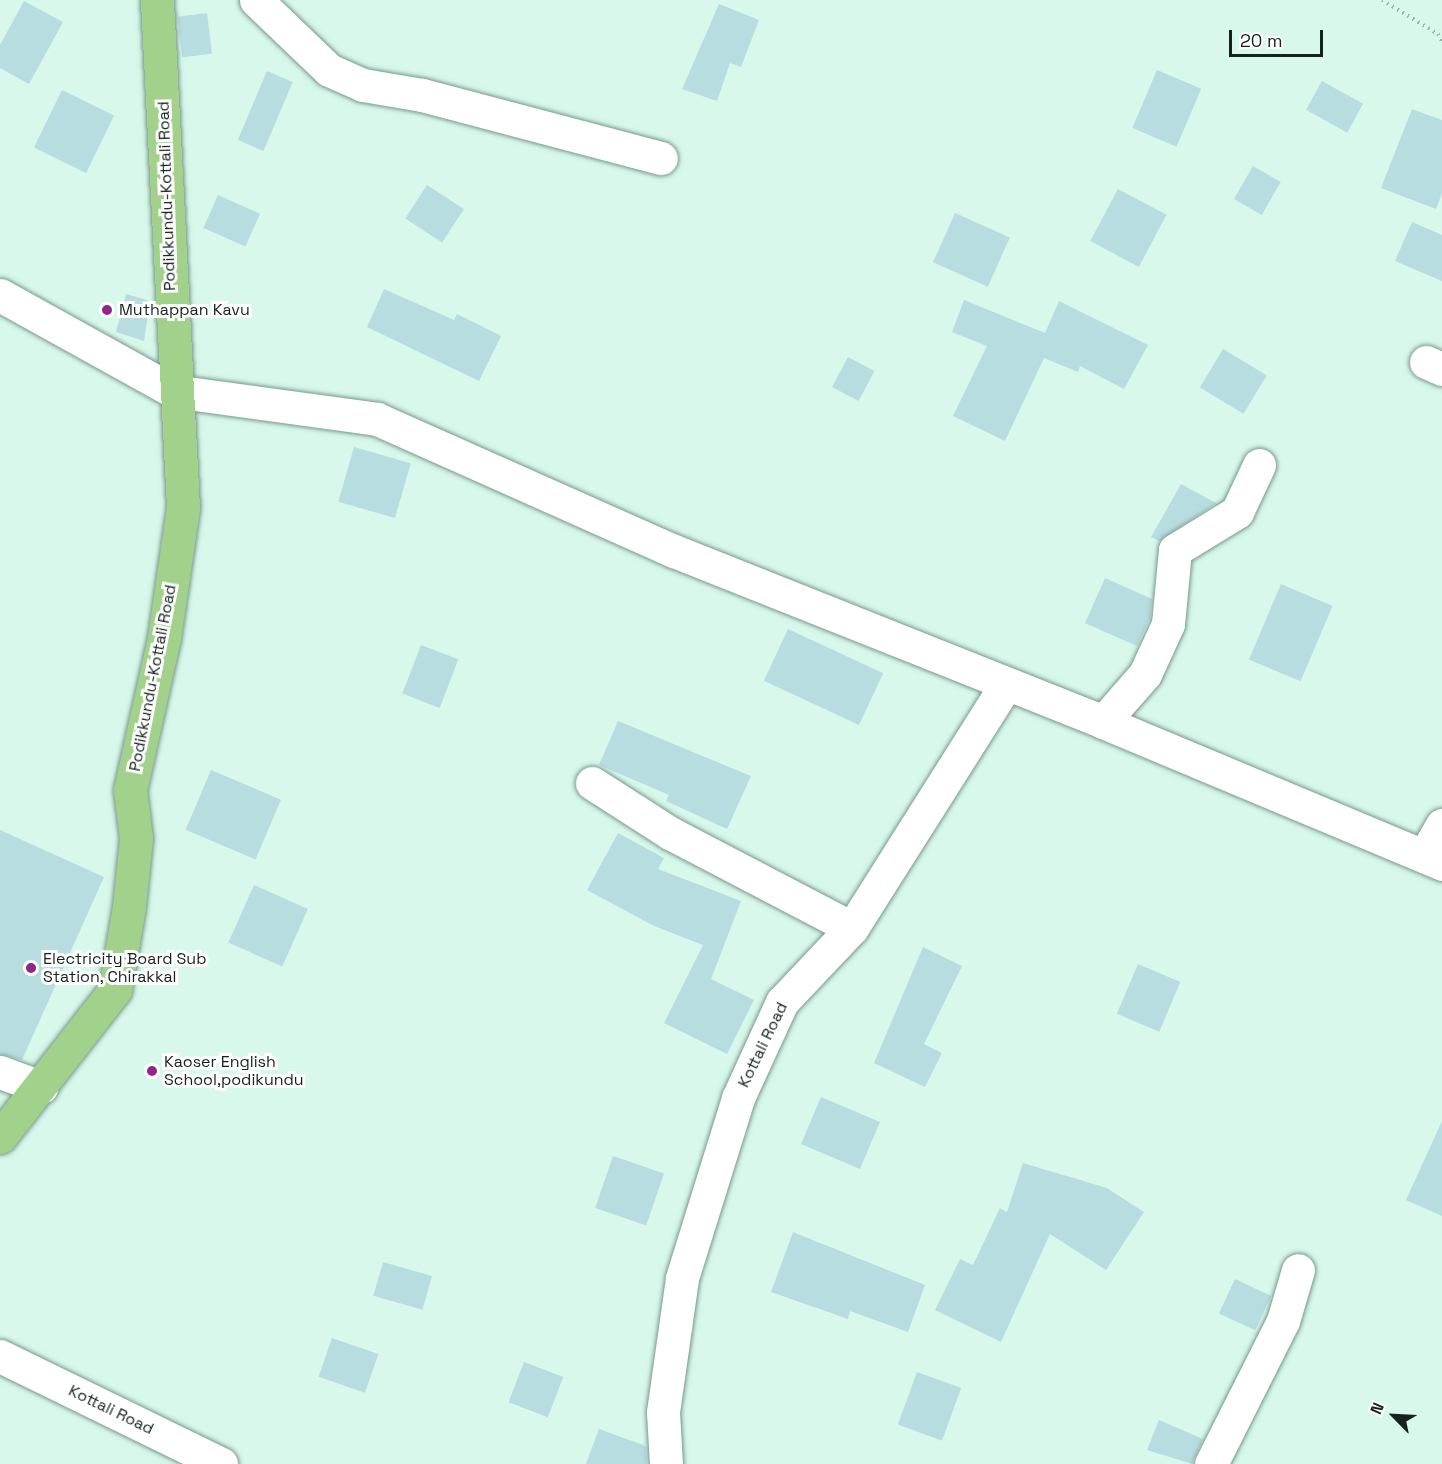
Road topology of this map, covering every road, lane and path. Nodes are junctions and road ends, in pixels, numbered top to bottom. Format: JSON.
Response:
{"nodes":[{"id":1,"x":157,"y":0,"type":"edge"},
{"id":2,"x":256,"y":0,"type":"edge"},
{"id":3,"x":1382,"y":0,"type":"edge"},
{"id":4,"x":1442,"y":41,"type":"edge"},
{"id":5,"x":661,"y":158,"type":"dead end"},
{"id":6,"x":0,"y":294,"type":"edge"},
{"id":7,"x":173,"y":391,"type":"junction"},
{"id":8,"x":1259,"y":465,"type":"dead end"},
{"id":9,"x":1005,"y":686,"type":"junction"},
{"id":10,"x":1103,"y":722,"type":"junction"},
{"id":11,"x":592,"y":783,"type":"dead end"},
{"id":12,"x":1442,"y":825,"type":"edge"},
{"id":13,"x":1433,"y":860,"type":"edge"},
{"id":14,"x":852,"y":928,"type":"junction"},
{"id":15,"x":0,"y":1072,"type":"edge"},
{"id":16,"x":41,"y":1087,"type":"junction"},
{"id":17,"x":0,"y":1137,"type":"edge"},
{"id":18,"x":1298,"y":1270,"type":"dead end"},
{"id":19,"x":0,"y":1356,"type":"edge"},
{"id":20,"x":221,"y":1464,"type":"edge"},
{"id":21,"x":666,"y":1464,"type":"edge"},
{"id":22,"x":1211,"y":1464,"type":"edge"}],
"edges":[{"from":1,"to":7,"type":"main road","name":"Podikkundu-Kottali Road"},
{"from":2,"to":5,"type":"street"},
{"from":3,"to":4,"type":"path"},
{"from":6,"to":7,"type":"street"},
{"from":7,"to":9,"type":"street"},
{"from":7,"to":16,"type":"main road","name":"Podikkundu-Kottali Road"},
{"from":8,"to":10,"type":"street"},
{"from":9,"to":10,"type":"street"},
{"from":9,"to":14,"type":"street","name":"Kottali Road"},
{"from":10,"to":13,"type":"street"},
{"from":11,"to":14,"type":"street"},
{"from":12,"to":13,"type":"street"},
{"from":14,"to":21,"type":"street","name":"Kottali Road"},
{"from":15,"to":16,"type":"street"},
{"from":16,"to":17,"type":"main road","name":"Podikkundu-Kottali Road"},
{"from":18,"to":22,"type":"street"},
{"from":19,"to":20,"type":"street","name":"Kottali Road"}]}
